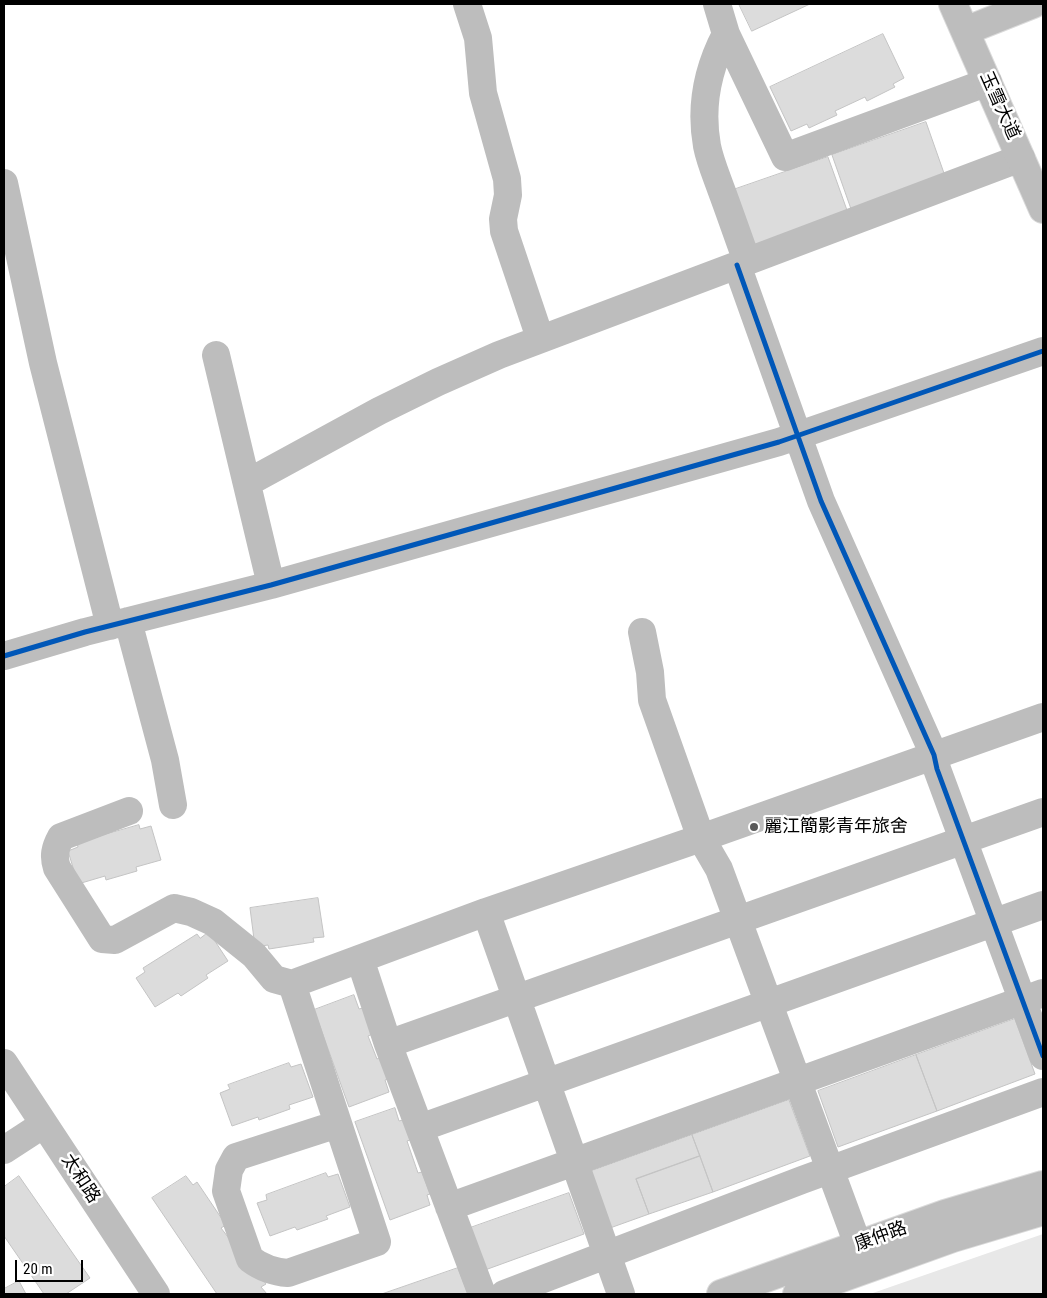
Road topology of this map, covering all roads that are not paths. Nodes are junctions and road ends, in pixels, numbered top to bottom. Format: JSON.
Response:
{"nodes":[{"id":1,"x":467,"y":4,"type":"edge"},
{"id":2,"x":717,"y":4,"type":"edge"},
{"id":3,"x":953,"y":4,"type":"edge"},
{"id":4,"x":1033,"y":4,"type":"edge"},
{"id":5,"x":1040,"y":4,"type":"edge"},
{"id":6,"x":1043,"y":12,"type":"edge"},
{"id":7,"x":965,"y":31,"type":"junction"},
{"id":8,"x":726,"y":34,"type":"junction"},
{"id":9,"x":988,"y":82,"type":"junction"},
{"id":10,"x":1021,"y":158,"type":"junction"},
{"id":11,"x":4,"y":183,"type":"edge"},
{"id":12,"x":1043,"y":210,"type":"edge"},
{"id":13,"x":742,"y":263,"type":"junction"},
{"id":14,"x":540,"y":338,"type":"junction"},
{"id":15,"x":1043,"y":351,"type":"edge"},
{"id":16,"x":216,"y":355,"type":"dead end"},
{"id":17,"x":798,"y":436,"type":"junction"},
{"id":18,"x":247,"y":483,"type":"junction"},
{"id":19,"x":271,"y":585,"type":"junction"},
{"id":20,"x":119,"y":624,"type":"junction"},
{"id":21,"x":642,"y":632,"type":"dead end"},
{"id":22,"x":4,"y":656,"type":"edge"},
{"id":23,"x":1043,"y":717,"type":"edge"},
{"id":24,"x":934,"y":755,"type":"junction"},
{"id":25,"x":173,"y":805,"type":"dead end"},
{"id":26,"x":129,"y":811,"type":"dead end"},
{"id":27,"x":1043,"y":812,"type":"edge"},
{"id":28,"x":702,"y":838,"type":"junction"},
{"id":29,"x":964,"y":840,"type":"junction"},
{"id":30,"x":1043,"y":905,"type":"edge"},
{"id":31,"x":486,"y":912,"type":"junction"},
{"id":32,"x":738,"y":920,"type":"junction"},
{"id":33,"x":995,"y":922,"type":"junction"},
{"id":34,"x":360,"y":959,"type":"junction"},
{"id":35,"x":292,"y":984,"type":"junction"},
{"id":36,"x":1033,"y":997,"type":"edge"},
{"id":37,"x":517,"y":999,"type":"junction"},
{"id":38,"x":768,"y":1004,"type":"junction"},
{"id":39,"x":388,"y":1044,"type":"junction"},
{"id":40,"x":1043,"y":1056,"type":"edge"},
{"id":41,"x":4,"y":1063,"type":"edge"},
{"id":42,"x":797,"y":1082,"type":"junction"},
{"id":43,"x":546,"y":1083,"type":"junction"},
{"id":44,"x":1043,"y":1092,"type":"edge"},
{"id":45,"x":44,"y":1124,"type":"junction"},
{"id":46,"x":338,"y":1124,"type":"junction"},
{"id":47,"x":420,"y":1128,"type":"junction"},
{"id":48,"x":4,"y":1150,"type":"edge"},
{"id":49,"x":575,"y":1162,"type":"junction"},
{"id":50,"x":830,"y":1170,"type":"junction"},
{"id":51,"x":1043,"y":1185,"type":"edge"},
{"id":52,"x":449,"y":1207,"type":"junction"},
{"id":53,"x":1043,"y":1211,"type":"edge"},
{"id":54,"x":858,"y":1245,"type":"junction"},
{"id":55,"x":607,"y":1254,"type":"junction"},
{"id":56,"x":156,"y":1294,"type":"edge"},
{"id":57,"x":482,"y":1294,"type":"edge"},
{"id":58,"x":504,"y":1294,"type":"edge"},
{"id":59,"x":621,"y":1294,"type":"edge"},
{"id":60,"x":721,"y":1294,"type":"edge"},
{"id":61,"x":797,"y":1294,"type":"edge"}],
"edges":[{"from":1,"to":14,"type":"street"},
{"from":2,"to":8,"type":"street"},
{"from":3,"to":7,"type":"street","name":"玉雪大道"},
{"from":4,"to":7,"type":"street"},
{"from":5,"to":6,"type":"street"},
{"from":7,"to":9,"type":"street","name":"玉雪大道"},
{"from":8,"to":9,"type":"street"},
{"from":8,"to":13,"type":"street"},
{"from":9,"to":10,"type":"street","name":"玉雪大道"},
{"from":10,"to":12,"type":"street","name":"玉雪大道"},
{"from":10,"to":13,"type":"street"},
{"from":11,"to":20,"type":"street"},
{"from":13,"to":14,"type":"street"},
{"from":13,"to":17,"type":"street"},
{"from":14,"to":18,"type":"street"},
{"from":15,"to":17,"type":"street"},
{"from":16,"to":18,"type":"street"},
{"from":17,"to":19,"type":"street"},
{"from":17,"to":24,"type":"street"},
{"from":18,"to":19,"type":"street"},
{"from":19,"to":20,"type":"street"},
{"from":20,"to":22,"type":"street"},
{"from":20,"to":25,"type":"street"},
{"from":21,"to":28,"type":"street"},
{"from":23,"to":24,"type":"street"},
{"from":24,"to":28,"type":"street"},
{"from":24,"to":29,"type":"street"},
{"from":26,"to":35,"type":"street"},
{"from":27,"to":29,"type":"street"},
{"from":28,"to":31,"type":"street"},
{"from":28,"to":32,"type":"street"},
{"from":29,"to":32,"type":"street"},
{"from":29,"to":33,"type":"street"},
{"from":30,"to":33,"type":"street"},
{"from":31,"to":34,"type":"street"},
{"from":31,"to":37,"type":"street"},
{"from":32,"to":37,"type":"street"},
{"from":32,"to":38,"type":"street"},
{"from":33,"to":36,"type":"street"},
{"from":33,"to":38,"type":"street"},
{"from":34,"to":35,"type":"street"},
{"from":34,"to":39,"type":"street"},
{"from":35,"to":46,"type":"street"},
{"from":36,"to":40,"type":"street"},
{"from":36,"to":42,"type":"street"},
{"from":37,"to":39,"type":"street"},
{"from":37,"to":43,"type":"street"},
{"from":38,"to":42,"type":"street"},
{"from":38,"to":43,"type":"street"},
{"from":39,"to":47,"type":"street"},
{"from":41,"to":45,"type":"street","name":"太和路"},
{"from":42,"to":49,"type":"street"},
{"from":42,"to":50,"type":"street"},
{"from":43,"to":47,"type":"street"},
{"from":43,"to":49,"type":"street"},
{"from":44,"to":50,"type":"street"},
{"from":45,"to":48,"type":"street"},
{"from":45,"to":56,"type":"street","name":"太和路"},
{"from":46,"to":46,"type":"street"},
{"from":47,"to":52,"type":"street"},
{"from":49,"to":52,"type":"street"},
{"from":49,"to":55,"type":"street"},
{"from":50,"to":54,"type":"street"},
{"from":50,"to":55,"type":"street"},
{"from":51,"to":54,"type":"street","name":"康仲路"},
{"from":52,"to":57,"type":"street"},
{"from":53,"to":61,"type":"street","name":"康仲路"},
{"from":54,"to":60,"type":"street","name":"康仲路"},
{"from":55,"to":58,"type":"street"},
{"from":55,"to":59,"type":"street"}]}
